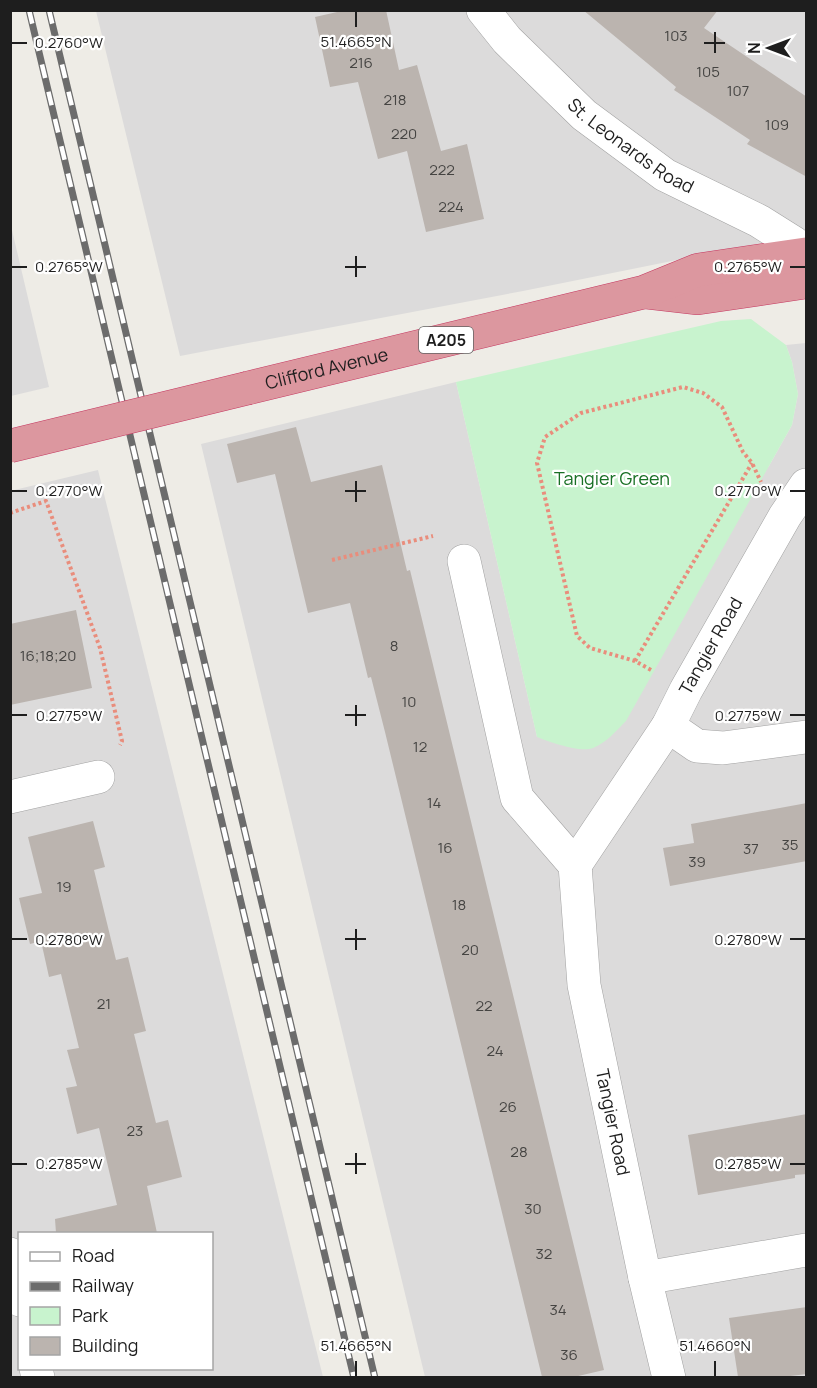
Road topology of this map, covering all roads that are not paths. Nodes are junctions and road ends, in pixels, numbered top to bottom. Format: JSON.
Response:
{"nodes":[{"id":1,"x":483,"y":10,"type":"edge"},
{"id":2,"x":804,"y":263,"type":"edge"},
{"id":3,"x":10,"y":446,"type":"edge"},
{"id":4,"x":807,"y":485,"type":"edge"},
{"id":5,"x":464,"y":561,"type":"road end"},
{"id":6,"x":668,"y":726,"type":"junction"},
{"id":7,"x":807,"y":737,"type":"edge"},
{"id":8,"x":98,"y":777,"type":"road end"},
{"id":9,"x":10,"y":797,"type":"edge"},
{"id":10,"x":575,"y":866,"type":"junction"},
{"id":11,"x":807,"y":1250,"type":"edge"},
{"id":12,"x":10,"y":1254,"type":"edge"},
{"id":13,"x":645,"y":1278,"type":"junction"},
{"id":14,"x":18,"y":1291,"type":"edge"},
{"id":15,"x":669,"y":1377,"type":"edge"}],
"edges":[{"from":1,"to":2,"type":"street","name":"St. Leonards Road"},
{"from":2,"to":3,"type":"highway","name":"Clifford Avenue","number":"A205","bridge":true},
{"from":4,"to":6,"type":"street","name":"Tangier Road"},
{"from":5,"to":10,"type":"street"},
{"from":6,"to":7,"type":"street"},
{"from":6,"to":10,"type":"street","name":"Tangier Road"},
{"from":8,"to":9,"type":"street"},
{"from":10,"to":13,"type":"street","name":"Tangier Road"},
{"from":11,"to":13,"type":"street"},
{"from":12,"to":14,"type":"street"},
{"from":13,"to":15,"type":"street","name":"Tangier Road"}]}
